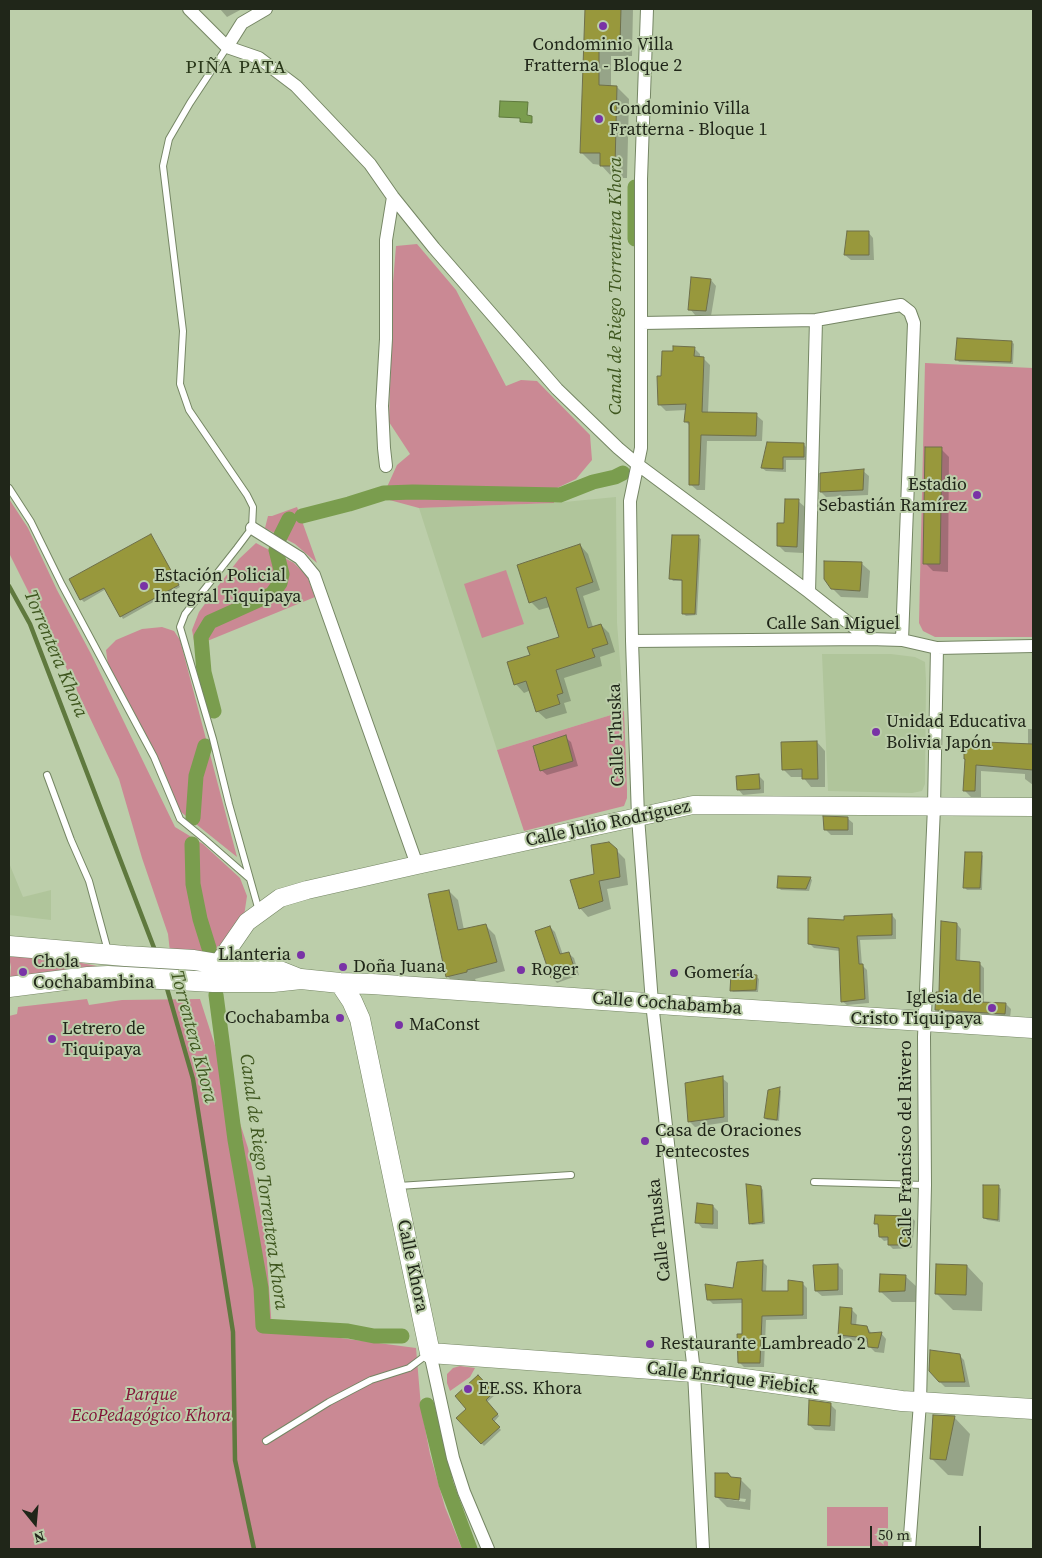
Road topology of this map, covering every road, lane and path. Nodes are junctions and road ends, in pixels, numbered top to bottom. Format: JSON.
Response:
{"nodes":[{"id":1,"x":189,"y":9,"type":"edge"},
{"id":2,"x":266,"y":9,"type":"edge"},
{"id":3,"x":648,"y":9,"type":"edge"},
{"id":4,"x":226,"y":47,"type":"junction"},
{"id":5,"x":393,"y":197,"type":"junction"},
{"id":6,"x":816,"y":320,"type":"junction"},
{"id":7,"x":642,"y":323,"type":"junction"},
{"id":8,"x":637,"y":464,"type":"junction"},
{"id":9,"x":386,"y":466,"type":"dead end"},
{"id":10,"x":9,"y":488,"type":"edge"},
{"id":11,"x":252,"y":528,"type":"junction"},
{"id":12,"x":809,"y":592,"type":"junction"},
{"id":13,"x":869,"y":639,"type":"junction"},
{"id":14,"x":902,"y":640,"type":"junction"},
{"id":15,"x":632,"y":641,"type":"junction"},
{"id":16,"x":1033,"y":646,"type":"edge"},
{"id":17,"x":938,"y":648,"type":"junction"},
{"id":18,"x":48,"y":775,"type":"dead end"},
{"id":19,"x":934,"y":807,"type":"junction"},
{"id":20,"x":1033,"y":807,"type":"edge"},
{"id":21,"x":638,"y":817,"type":"junction"},
{"id":22,"x":417,"y":865,"type":"junction"},
{"id":23,"x":249,"y":878,"type":"junction"},
{"id":24,"x":260,"y":912,"type":"junction"},
{"id":25,"x":9,"y":946,"type":"edge"},
{"id":26,"x":117,"y":955,"type":"junction"},
{"id":27,"x":218,"y":964,"type":"junction"},
{"id":28,"x":301,"y":979,"type":"junction"},
{"id":29,"x":187,"y":980,"type":"junction"},
{"id":30,"x":340,"y":984,"type":"junction"},
{"id":31,"x":9,"y":987,"type":"edge"},
{"id":32,"x":652,"y":1003,"type":"junction"},
{"id":33,"x":924,"y":1021,"type":"junction"},
{"id":34,"x":1033,"y":1028,"type":"edge"},
{"id":35,"x":571,"y":1174,"type":"dead end"},
{"id":36,"x":814,"y":1182,"type":"dead end"},
{"id":37,"x":925,"y":1185,"type":"junction"},
{"id":38,"x":395,"y":1186,"type":"junction"},
{"id":39,"x":430,"y":1353,"type":"junction"},
{"id":40,"x":694,"y":1372,"type":"junction"},
{"id":41,"x":920,"y":1403,"type":"junction"},
{"id":42,"x":1033,"y":1409,"type":"edge"},
{"id":43,"x":266,"y":1441,"type":"dead end"},
{"id":44,"x":488,"y":1549,"type":"edge"},
{"id":45,"x":703,"y":1549,"type":"edge"},
{"id":46,"x":909,"y":1549,"type":"edge"}],
"edges":[{"from":1,"to":4,"type":"street"},
{"from":2,"to":4,"type":"street"},
{"from":3,"to":7,"type":"street","name":"Calle Thuska"},
{"from":4,"to":5,"type":"street"},
{"from":4,"to":11,"type":"lane"},
{"from":5,"to":8,"type":"street"},
{"from":5,"to":9,"type":"street"},
{"from":6,"to":7,"type":"street"},
{"from":6,"to":12,"type":"street"},
{"from":6,"to":14,"type":"street"},
{"from":7,"to":8,"type":"street","name":"Calle Thuska"},
{"from":8,"to":12,"type":"street"},
{"from":8,"to":15,"type":"street","name":"Calle Thuska"},
{"from":10,"to":23,"type":"lane"},
{"from":11,"to":22,"type":"street"},
{"from":11,"to":23,"type":"lane"},
{"from":12,"to":13,"type":"street"},
{"from":13,"to":14,"type":"street","name":"Calle San Miguel"},
{"from":13,"to":15,"type":"street","name":"Calle San Miguel"},
{"from":14,"to":17,"type":"street","name":"Calle San Miguel"},
{"from":15,"to":21,"type":"street","name":"Calle Thuska"},
{"from":16,"to":17,"type":"street","name":"Calle San Miguel"},
{"from":17,"to":19,"type":"street","name":"Calle Francisco del Rivero"},
{"from":18,"to":26,"type":"lane"},
{"from":19,"to":20,"type":"main road","name":"Calle Julio Rodriguez"},
{"from":19,"to":21,"type":"main road","name":"Calle Julio Rodriguez"},
{"from":19,"to":33,"type":"street","name":"Calle Francisco del Rivero"},
{"from":21,"to":22,"type":"main road","name":"Calle Julio Rodriguez"},
{"from":21,"to":32,"type":"street","name":"Calle Thuska"},
{"from":22,"to":24,"type":"main road","name":"Calle Julio Rodriguez"},
{"from":23,"to":24,"type":"lane"},
{"from":24,"to":27,"type":"main road","name":"Calle Julio Rodriguez"},
{"from":25,"to":26,"type":"main road"},
{"from":26,"to":27,"type":"main road"},
{"from":27,"to":28,"type":"main road"},
{"from":27,"to":29,"type":"main road"},
{"from":28,"to":29,"type":"main road"},
{"from":28,"to":30,"type":"main road","name":"Calle Cochabamba"},
{"from":29,"to":31,"type":"main road"},
{"from":30,"to":32,"type":"main road","name":"Calle Cochabamba"},
{"from":30,"to":38,"type":"main road","name":"Calle Khora"},
{"from":32,"to":33,"type":"main road","name":"Calle Cochabamba"},
{"from":32,"to":40,"type":"street","name":"Calle Thuska"},
{"from":33,"to":34,"type":"main road","name":"Calle Cochabamba"},
{"from":33,"to":37,"type":"street","name":"Calle Francisco del Rivero"},
{"from":35,"to":38,"type":"lane"},
{"from":36,"to":37,"type":"lane"},
{"from":37,"to":41,"type":"street","name":"Calle Francisco del Rivero"},
{"from":38,"to":39,"type":"main road","name":"Calle Khora"},
{"from":39,"to":40,"type":"main road","name":"Calle Enrique Fiebick"},
{"from":39,"to":43,"type":"lane"},
{"from":39,"to":44,"type":"street","name":"Calle Khora"},
{"from":40,"to":41,"type":"main road","name":"Calle Enrique Fiebick"},
{"from":40,"to":45,"type":"street","name":"Calle Thuska"},
{"from":41,"to":42,"type":"main road","name":"Calle Enrique Fiebick"},
{"from":41,"to":46,"type":"street","name":"Calle Francisco del Rivero"}]}
